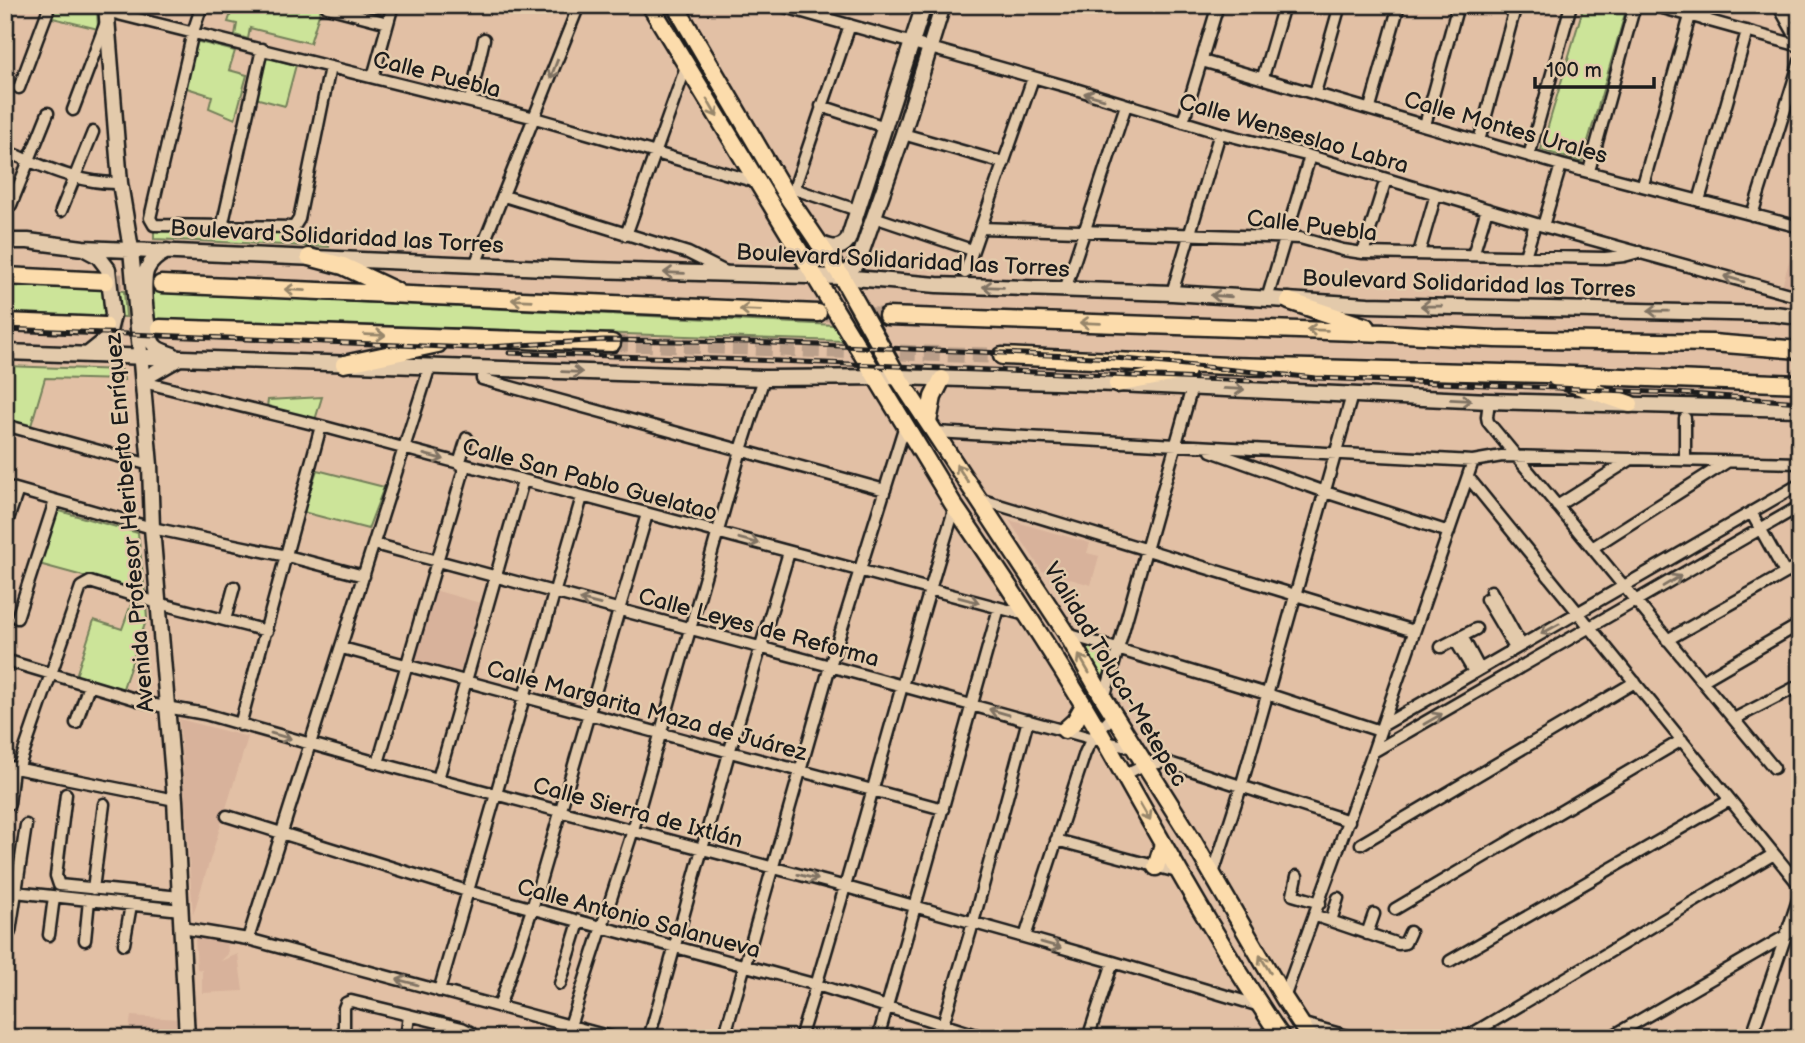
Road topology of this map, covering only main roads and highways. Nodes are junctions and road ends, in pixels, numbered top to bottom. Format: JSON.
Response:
{"nodes":[{"id":1,"x":675,"y":5,"type":"edge"},
{"id":2,"x":924,"y":5,"type":"edge"},
{"id":3,"x":943,"y":5,"type":"edge"},
{"id":4,"x":651,"y":6,"type":"edge"},
{"id":5,"x":106,"y":12,"type":"edge"},
{"id":6,"x":5,"y":241,"type":"edge"},
{"id":7,"x":817,"y":242,"type":"junction"},
{"id":8,"x":83,"y":248,"type":"junction"},
{"id":9,"x":131,"y":248,"type":"junction"},
{"id":10,"x":167,"y":251,"type":"junction"},
{"id":11,"x":309,"y":257,"type":"junction"},
{"id":12,"x":5,"y":276,"type":"edge"},
{"id":13,"x":816,"y":277,"type":"junction"},
{"id":14,"x":842,"y":277,"type":"junction"},
{"id":15,"x":106,"y":281,"type":"tunnel mouth"},
{"id":16,"x":161,"y":284,"type":"tunnel mouth"},
{"id":17,"x":422,"y":296,"type":"junction"},
{"id":18,"x":1289,"y":301,"type":"junction"},
{"id":19,"x":818,"y":313,"type":"tunnel mouth"},
{"id":20,"x":887,"y":316,"type":"tunnel mouth"},
{"id":21,"x":1800,"y":317,"type":"edge"},
{"id":22,"x":5,"y":322,"type":"edge"},
{"id":23,"x":105,"y":326,"type":"tunnel mouth"},
{"id":24,"x":160,"y":328,"type":"tunnel mouth"},
{"id":25,"x":1385,"y":333,"type":"junction"},
{"id":26,"x":480,"y":338,"type":"junction"},
{"id":27,"x":1800,"y":340,"type":"edge"},
{"id":28,"x":1712,"y":342,"type":"junction"},
{"id":29,"x":612,"y":343,"type":"tunnel mouth"},
{"id":30,"x":1800,"y":350,"type":"edge"},
{"id":31,"x":5,"y":352,"type":"edge"},
{"id":32,"x":87,"y":355,"type":"junction"},
{"id":33,"x":1002,"y":356,"type":"tunnel mouth"},
{"id":34,"x":141,"y":357,"type":"junction"},
{"id":35,"x":179,"y":358,"type":"junction"},
{"id":36,"x":344,"y":364,"type":"junction"},
{"id":37,"x":1228,"y":366,"type":"junction"},
{"id":38,"x":1547,"y":374,"type":"junction"},
{"id":39,"x":898,"y":377,"type":"junction"},
{"id":40,"x":878,"y":378,"type":"junction"},
{"id":41,"x":942,"y":379,"type":"junction"},
{"id":42,"x":143,"y":380,"type":"junction"},
{"id":43,"x":1117,"y":384,"type":"junction"},
{"id":44,"x":1800,"y":384,"type":"edge"},
{"id":45,"x":1630,"y":404,"type":"junction"},
{"id":46,"x":1800,"y":409,"type":"edge"},
{"id":47,"x":931,"y":427,"type":"junction"},
{"id":48,"x":1083,"y":707,"type":"junction"},
{"id":49,"x":1065,"y":730,"type":"road end"},
{"id":50,"x":1163,"y":844,"type":"junction"},
{"id":51,"x":1156,"y":867,"type":"road end"},
{"id":52,"x":187,"y":1038,"type":"edge"},
{"id":53,"x":1282,"y":1038,"type":"edge"},
{"id":54,"x":1310,"y":1038,"type":"edge"}],
"edges":[{"from":1,"to":7,"type":"highway","name":"Vialidad Toluca-Metepec"},
{"from":2,"to":7,"type":"main road"},
{"from":3,"to":14,"type":"main road"},
{"from":4,"to":13,"type":"highway","name":"Vialidad Toluca-Metepec","one_way":true},
{"from":5,"to":9,"type":"main road","name":"Avenida Profesor Heriberto Enríquez"},
{"from":6,"to":8,"type":"main road","name":"Boulevard Solidaridad las Torres"},
{"from":7,"to":14,"type":"highway","name":"Vialidad Toluca-Metepec"},
{"from":8,"to":9,"type":"main road","name":"Boulevard Solidaridad las Torres"},
{"from":8,"to":32,"type":"main road"},
{"from":9,"to":10,"type":"main road","name":"Boulevard Solidaridad las Torres"},
{"from":9,"to":34,"type":"main road","name":"Avenida Profesor Heriberto Enríquez"},
{"from":10,"to":11,"type":"main road","name":"Boulevard Solidaridad las Torres"},
{"from":10,"to":35,"type":"main road"},
{"from":13,"to":11,"type":"main road","name":"Boulevard Solidaridad las Torres","one_way":true},
{"from":11,"to":17,"type":"highway"},
{"from":12,"to":15,"type":"highway"},
{"from":13,"to":14,"type":"main road","name":"Boulevard Solidaridad las Torres"},
{"from":13,"to":40,"type":"highway","name":"Vialidad Toluca-Metepec"},
{"from":18,"to":14,"type":"main road","name":"Boulevard Solidaridad las Torres","one_way":true},
{"from":14,"to":39,"type":"highway","name":"Vialidad Toluca-Metepec"},
{"from":17,"to":16,"type":"highway","one_way":true},
{"from":19,"to":17,"type":"highway","one_way":true},
{"from":21,"to":18,"type":"main road","name":"Boulevard Solidaridad las Torres","one_way":true},
{"from":18,"to":25,"type":"highway"},
{"from":25,"to":20,"type":"highway","one_way":true},
{"from":22,"to":23,"type":"highway"},
{"from":24,"to":26,"type":"highway","one_way":true},
{"from":25,"to":28,"type":"highway"},
{"from":26,"to":29,"type":"highway"},
{"from":26,"to":36,"type":"highway"},
{"from":27,"to":28,"type":"highway"},
{"from":28,"to":30,"type":"highway"},
{"from":31,"to":32,"type":"main road"},
{"from":32,"to":34,"type":"main road"},
{"from":33,"to":37,"type":"highway"},
{"from":34,"to":35,"type":"main road"},
{"from":34,"to":42,"type":"main road","name":"Avenida Profesor Heriberto Enríquez"},
{"from":35,"to":36,"type":"main road"},
{"from":35,"to":42,"type":"main road"},
{"from":36,"to":40,"type":"main road","one_way":true},
{"from":37,"to":38,"type":"highway"},
{"from":37,"to":43,"type":"highway"},
{"from":38,"to":44,"type":"highway"},
{"from":38,"to":45,"type":"highway"},
{"from":39,"to":40,"type":"main road"},
{"from":39,"to":41,"type":"main road"},
{"from":39,"to":47,"type":"highway","name":"Vialidad Toluca-Metepec"},
{"from":40,"to":48,"type":"highway","name":"Vialidad Toluca-Metepec"},
{"from":41,"to":43,"type":"main road"},
{"from":41,"to":47,"type":"highway"},
{"from":42,"to":52,"type":"main road","name":"Avenida Profesor Heriberto Enríquez"},
{"from":43,"to":45,"type":"main road","one_way":true},
{"from":45,"to":46,"type":"main road"},
{"from":54,"to":47,"type":"highway","name":"Vialidad Toluca-Metepec","one_way":true},
{"from":48,"to":49,"type":"highway"},
{"from":48,"to":50,"type":"highway","name":"Vialidad Toluca-Metepec","one_way":true},
{"from":50,"to":51,"type":"highway"},
{"from":50,"to":53,"type":"highway","name":"Vialidad Toluca-Metepec"}]}
